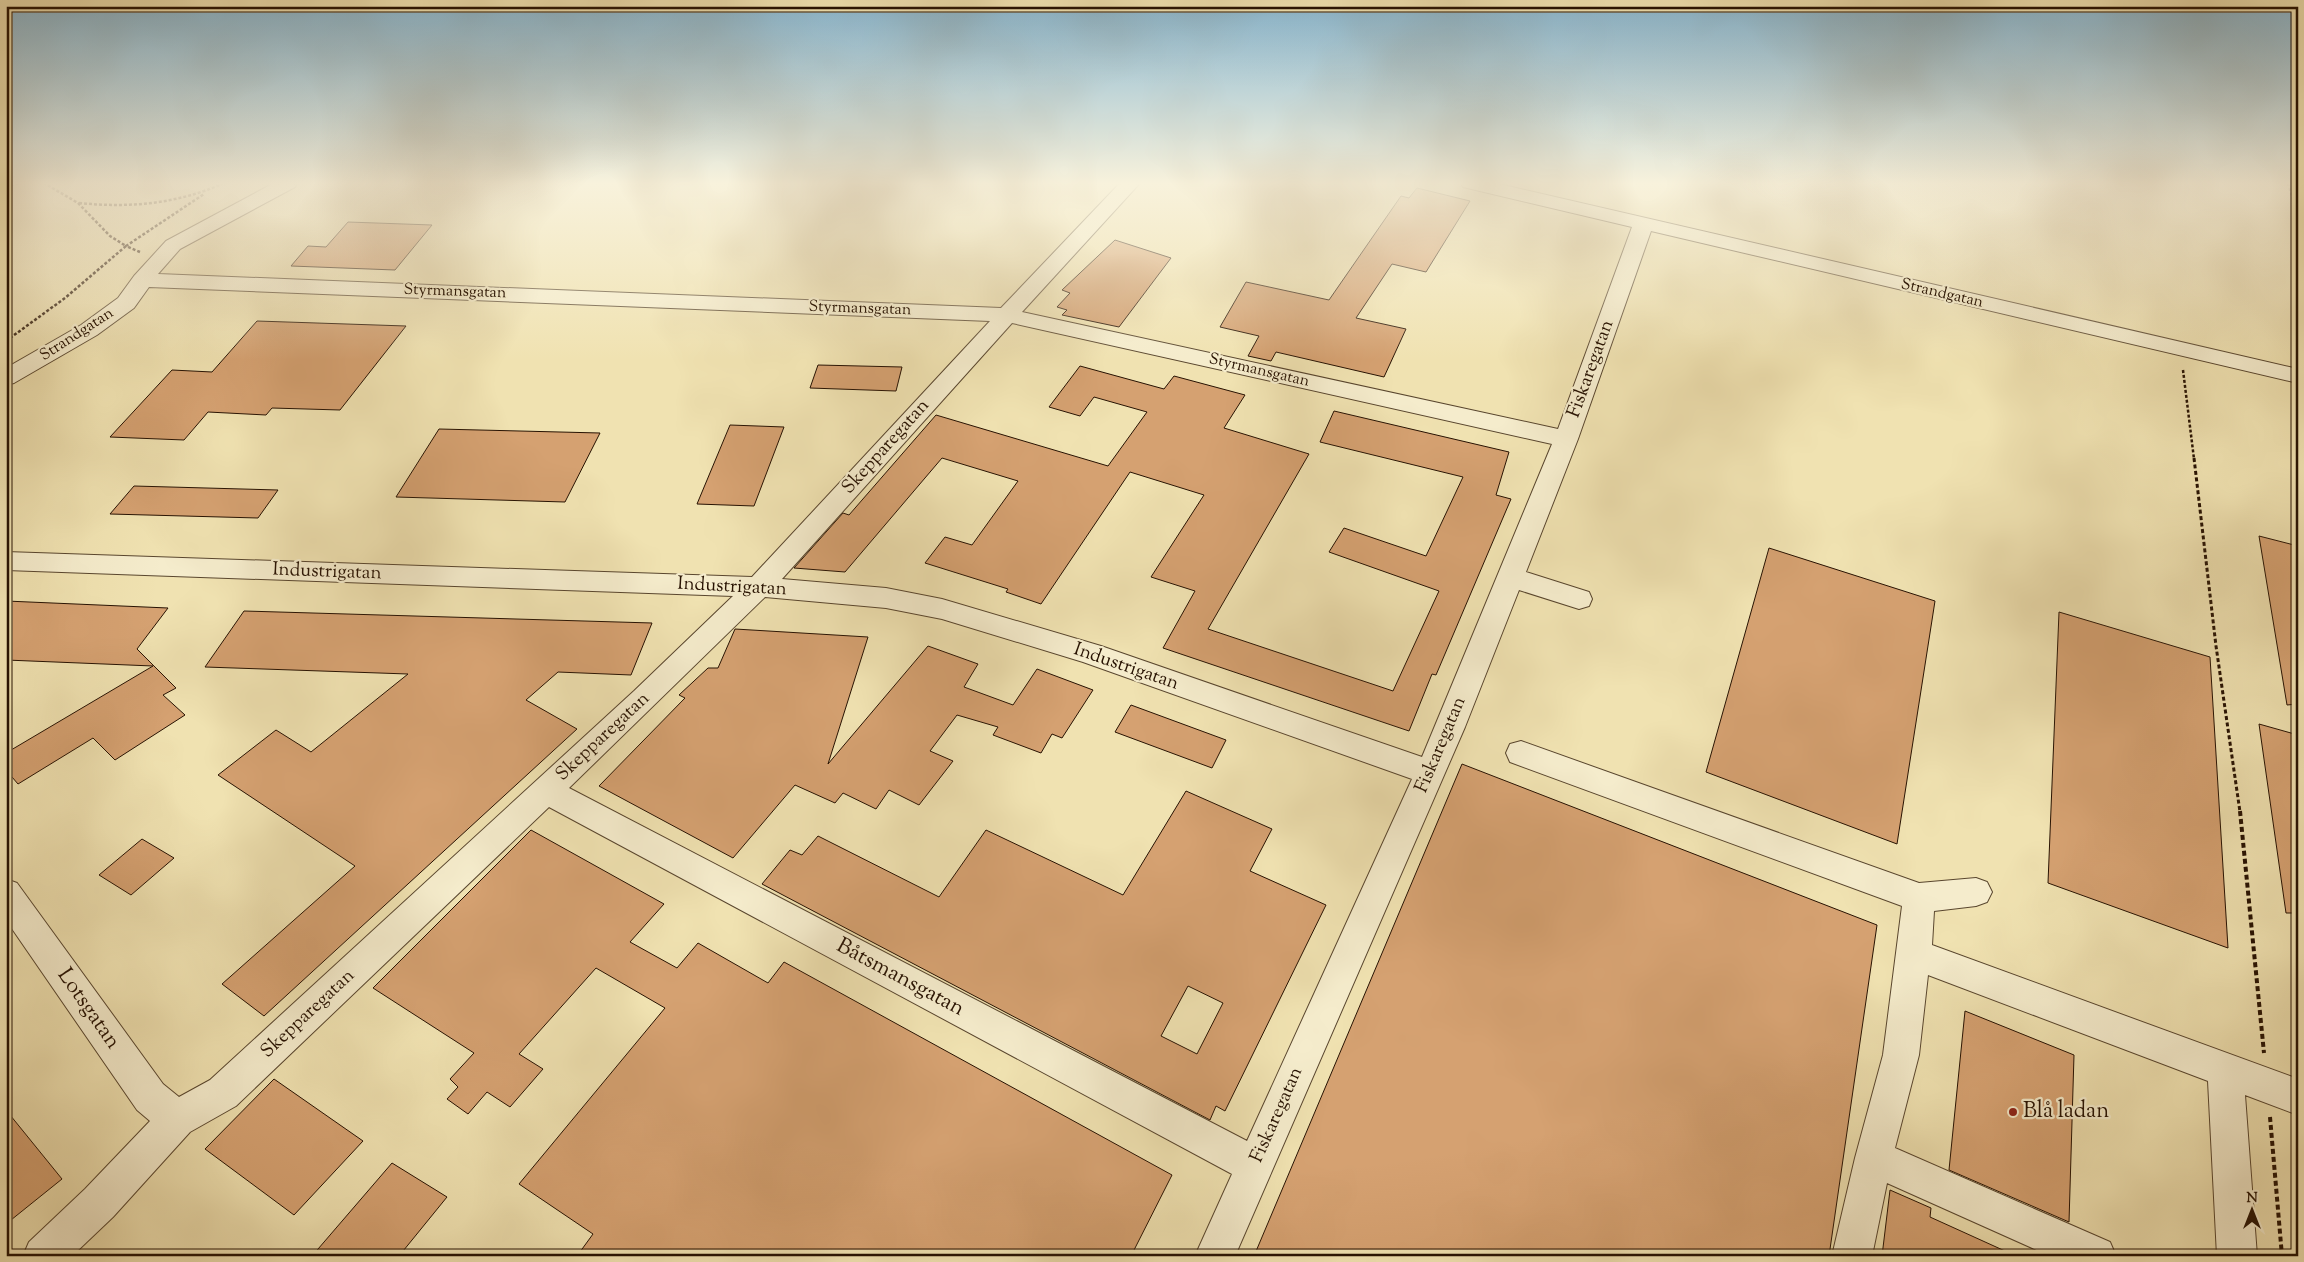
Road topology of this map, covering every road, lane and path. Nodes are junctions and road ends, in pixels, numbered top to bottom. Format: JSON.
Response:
{"nodes":[{"id":1,"x":119,"y":242,"type":"edge"},
{"id":2,"x":179,"y":242,"type":"edge"},
{"id":3,"x":1076,"y":242,"type":"edge"},
{"id":4,"x":1637,"y":242,"type":"edge"},
{"id":5,"x":1716,"y":242,"type":"edge"},
{"id":6,"x":142,"y":280,"type":"junction"},
{"id":7,"x":1007,"y":315,"type":"junction"},
{"id":8,"x":6,"y":341,"type":"edge"},
{"id":9,"x":2180,"y":349,"type":"junction"},
{"id":10,"x":2298,"y":376,"type":"edge"},
{"id":11,"x":6,"y":378,"type":"edge"},
{"id":12,"x":1566,"y":439,"type":"junction"},
{"id":13,"x":6,"y":561,"type":"edge"},
{"id":14,"x":1510,"y":577,"type":"junction"},
{"id":15,"x":759,"y":586,"type":"junction"},
{"id":16,"x":1579,"y":599,"type":"dead end"},
{"id":17,"x":1521,"y":753,"type":"dead end"},
{"id":18,"x":1429,"y":772,"type":"junction"},
{"id":19,"x":546,"y":791,"type":"junction"},
{"id":20,"x":1976,"y":892,"type":"dead end"},
{"id":21,"x":6,"y":893,"type":"edge"},
{"id":22,"x":1919,"y":898,"type":"junction"},
{"id":23,"x":1914,"y":954,"type":"junction"},
{"id":24,"x":2225,"y":1070,"type":"junction"},
{"id":25,"x":2283,"y":1092,"type":"edge"},
{"id":26,"x":177,"y":1119,"type":"junction"},
{"id":27,"x":1874,"y":1158,"type":"junction"},
{"id":28,"x":1254,"y":1165,"type":"junction"},
{"id":29,"x":43,"y":1256,"type":"edge"},
{"id":30,"x":1215,"y":1256,"type":"edge"},
{"id":31,"x":1852,"y":1256,"type":"edge"},
{"id":32,"x":2096,"y":1256,"type":"edge"},
{"id":33,"x":2237,"y":1256,"type":"edge"},
{"id":34,"x":2282,"y":1256,"type":"edge"}],
"edges":[{"from":1,"to":8,"type":"path"},
{"from":2,"to":6,"type":"street","name":"Strandgatan"},
{"from":3,"to":7,"type":"street","name":"Skepparegatan"},
{"from":4,"to":12,"type":"street","name":"Fiskaregatan"},
{"from":5,"to":9,"type":"street","name":"Strandgatan"},
{"from":6,"to":7,"type":"street","name":"Styrmansgatan"},
{"from":6,"to":11,"type":"street","name":"Strandgatan"},
{"from":7,"to":12,"type":"street","name":"Styrmansgatan"},
{"from":7,"to":15,"type":"street","name":"Skepparegatan"},
{"from":9,"to":10,"type":"street","name":"Strandgatan"},
{"from":9,"to":25,"type":"path"},
{"from":12,"to":14,"type":"street","name":"Fiskaregatan"},
{"from":13,"to":15,"type":"street","name":"Industrigatan"},
{"from":14,"to":16,"type":"street"},
{"from":14,"to":18,"type":"street","name":"Fiskaregatan"},
{"from":15,"to":18,"type":"street","name":"Industrigatan"},
{"from":15,"to":19,"type":"street","name":"Skepparegatan"},
{"from":17,"to":22,"type":"street"},
{"from":18,"to":28,"type":"street","name":"Fiskaregatan"},
{"from":19,"to":26,"type":"street","name":"Skepparegatan"},
{"from":19,"to":28,"type":"street","name":"Båtsmansgatan"},
{"from":20,"to":22,"type":"street"},
{"from":21,"to":26,"type":"street","name":"Lotsgatan"},
{"from":22,"to":23,"type":"street"},
{"from":23,"to":24,"type":"street"},
{"from":23,"to":27,"type":"street"},
{"from":24,"to":25,"type":"street"},
{"from":24,"to":33,"type":"street"},
{"from":25,"to":34,"type":"path"},
{"from":26,"to":29,"type":"street","name":"Skepparegatan"},
{"from":27,"to":31,"type":"street"},
{"from":27,"to":32,"type":"street"},
{"from":28,"to":30,"type":"street","name":"Fiskaregatan"}]}
